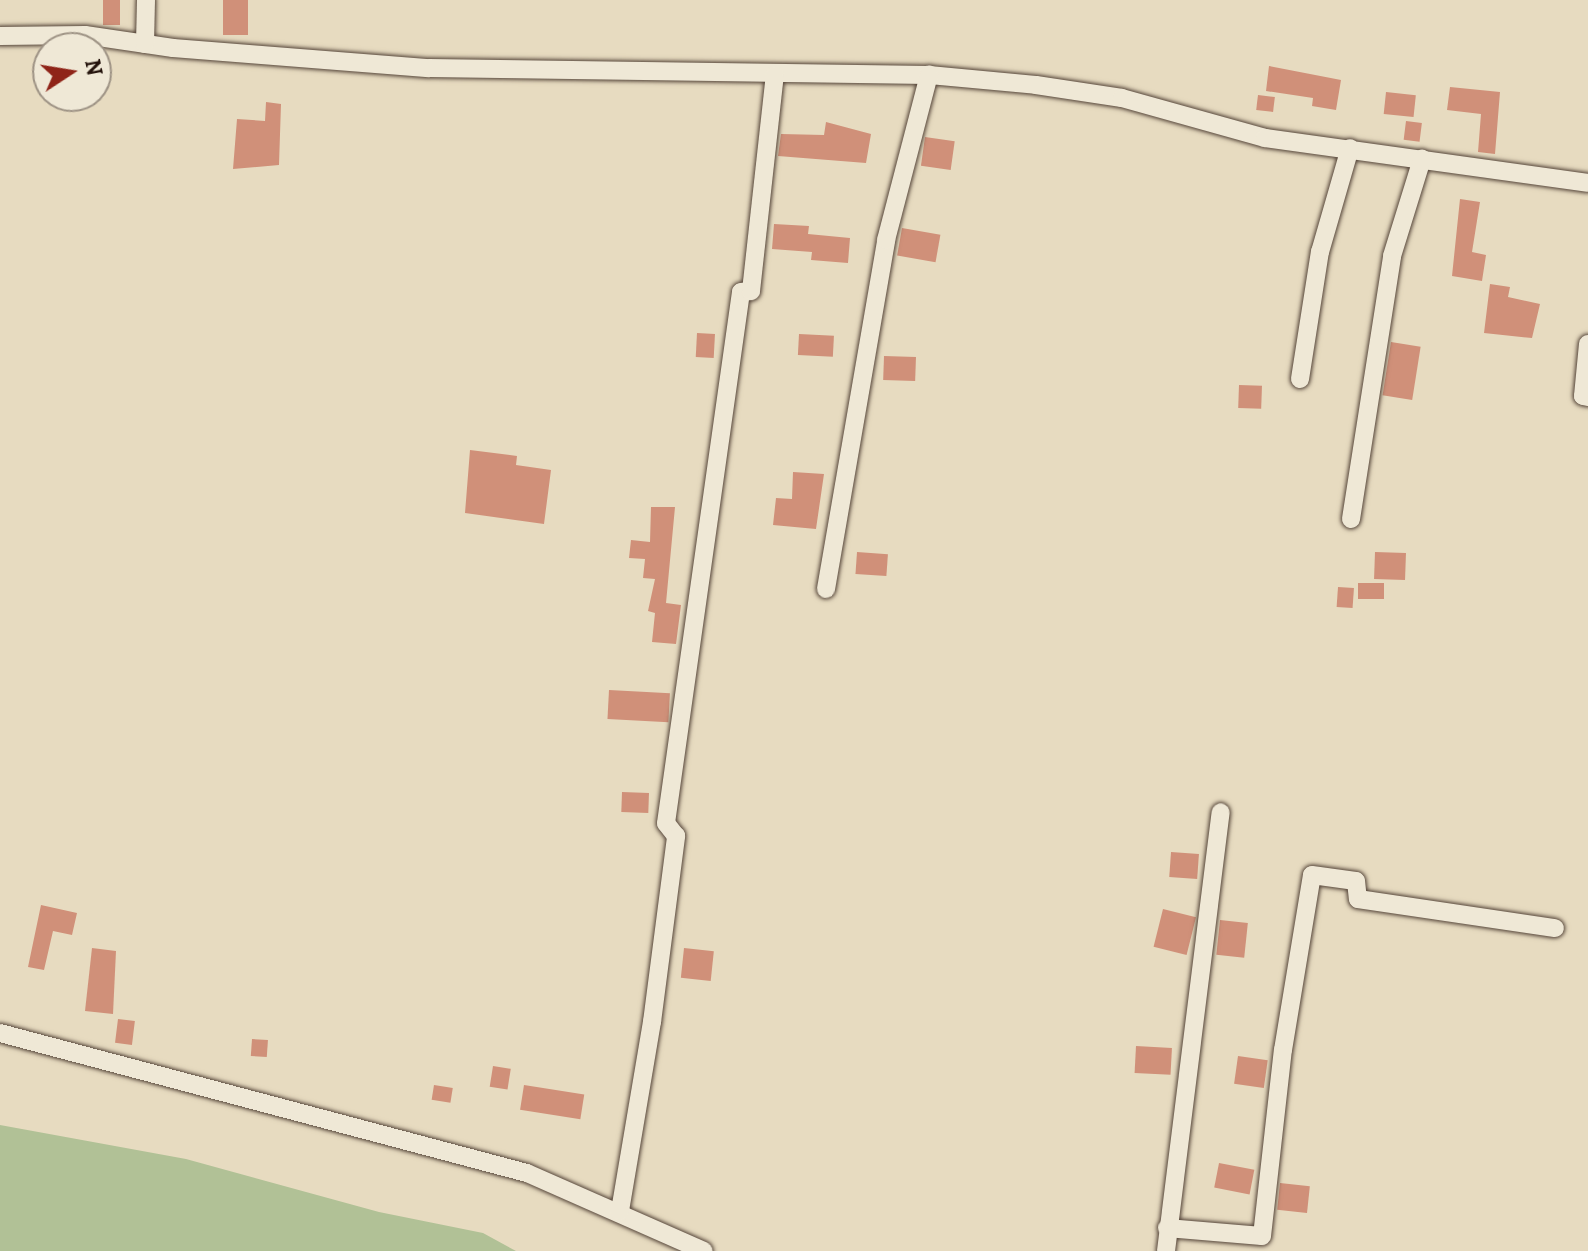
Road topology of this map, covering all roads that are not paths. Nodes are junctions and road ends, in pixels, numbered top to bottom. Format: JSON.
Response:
{"nodes":[{"id":1,"x":146,"y":0,"type":"edge"},
{"id":2,"x":0,"y":36,"type":"edge"},
{"id":3,"x":145,"y":44,"type":"junction"},
{"id":4,"x":775,"y":75,"type":"junction"},
{"id":5,"x":929,"y":75,"type":"junction"},
{"id":6,"x":1350,"y":148,"type":"junction"},
{"id":7,"x":1422,"y":159,"type":"junction"},
{"id":8,"x":1588,"y":183,"type":"edge"},
{"id":9,"x":1588,"y":344,"type":"edge"},
{"id":10,"x":1300,"y":379,"type":"dead end"},
{"id":11,"x":1588,"y":397,"type":"edge"},
{"id":12,"x":1351,"y":519,"type":"dead end"},
{"id":13,"x":826,"y":589,"type":"dead end"},
{"id":14,"x":1221,"y":812,"type":"dead end"},
{"id":15,"x":1555,"y":928,"type":"dead end"},
{"id":16,"x":0,"y":1033,"type":"edge"},
{"id":17,"x":620,"y":1211,"type":"junction"},
{"id":18,"x":1167,"y":1228,"type":"junction"},
{"id":19,"x":704,"y":1251,"type":"edge"},
{"id":20,"x":1166,"y":1251,"type":"edge"}],
"edges":[{"from":1,"to":3,"type":"street"},
{"from":2,"to":3,"type":"street"},
{"from":3,"to":4,"type":"street"},
{"from":4,"to":5,"type":"street"},
{"from":4,"to":17,"type":"street"},
{"from":5,"to":6,"type":"street"},
{"from":5,"to":13,"type":"street"},
{"from":6,"to":7,"type":"street"},
{"from":6,"to":10,"type":"street"},
{"from":7,"to":8,"type":"street"},
{"from":7,"to":12,"type":"street"},
{"from":9,"to":11,"type":"street"},
{"from":14,"to":18,"type":"street"},
{"from":15,"to":18,"type":"street"},
{"from":16,"to":17,"type":"street"},
{"from":17,"to":19,"type":"street"},
{"from":18,"to":20,"type":"street"}]}
